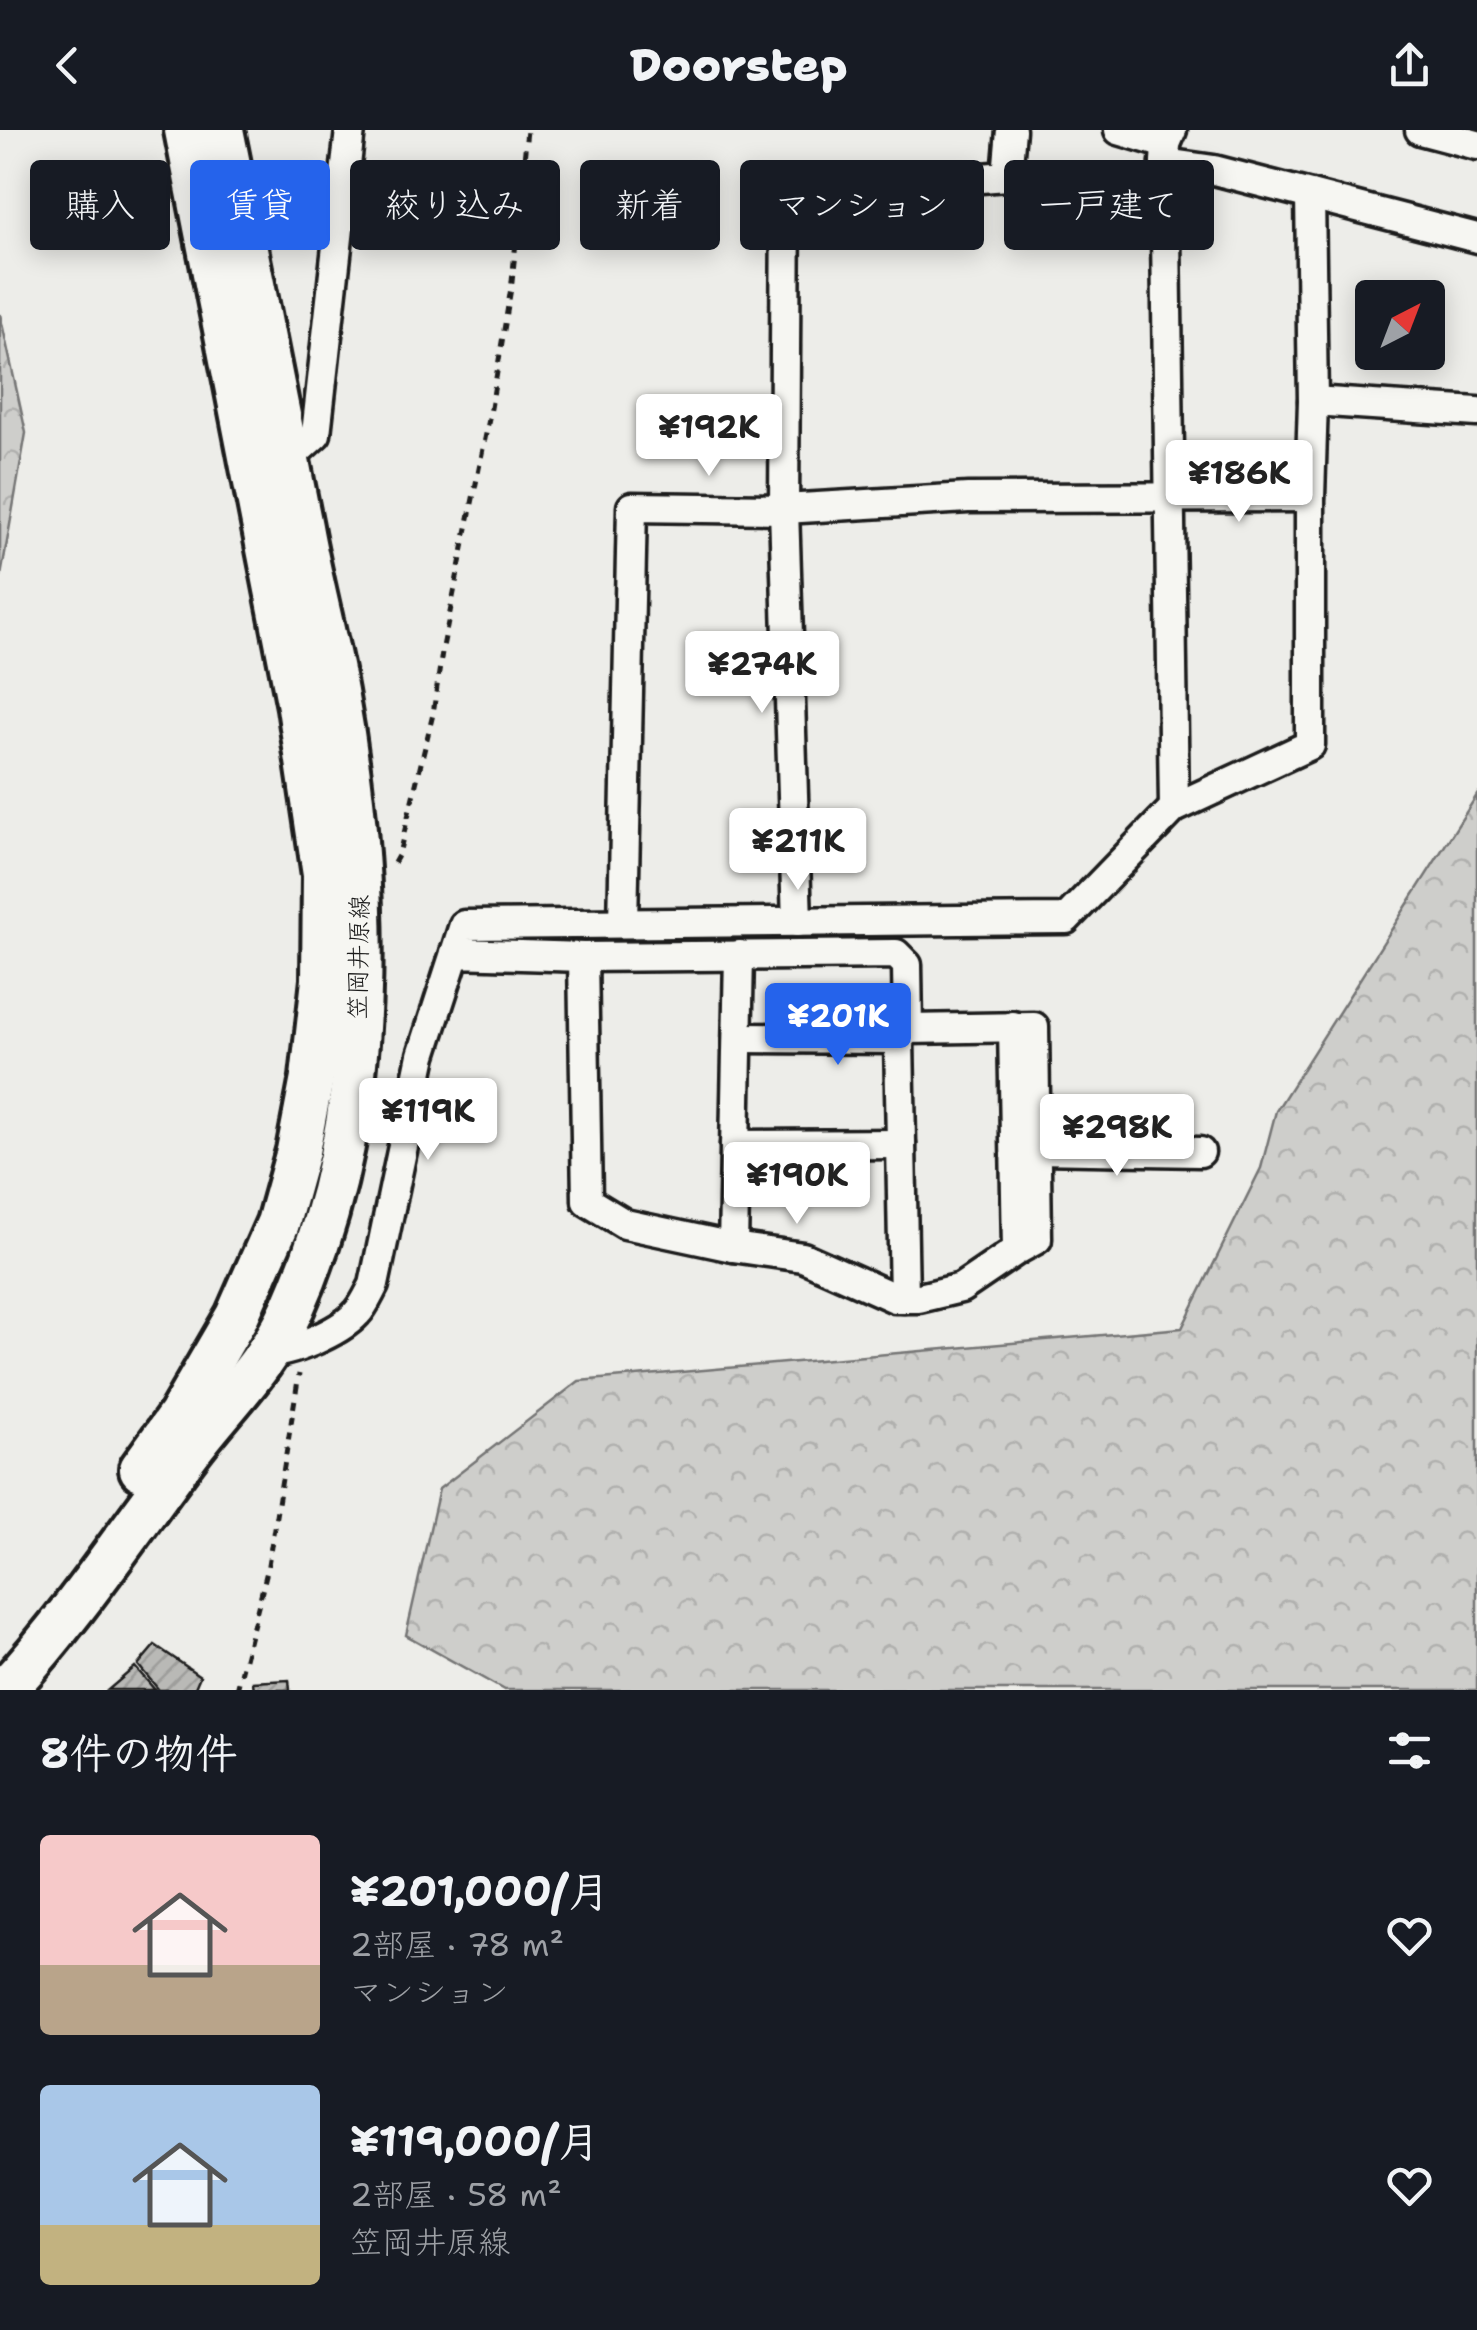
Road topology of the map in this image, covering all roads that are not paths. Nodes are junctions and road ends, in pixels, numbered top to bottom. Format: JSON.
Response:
{"nodes":[{"id":1,"x":186,"y":130,"type":"edge"},
{"id":2,"x":222,"y":130,"type":"edge"},
{"id":3,"x":350,"y":130,"type":"edge"},
{"id":4,"x":1011,"y":130,"type":"edge"},
{"id":5,"x":1119,"y":130,"type":"edge"},
{"id":6,"x":1420,"y":130,"type":"edge"},
{"id":7,"x":1477,"y":145,"type":"edge"},
{"id":8,"x":1168,"y":146,"type":"edge"},
{"id":9,"x":1310,"y":195,"type":"junction"},
{"id":10,"x":1477,"y":238,"type":"edge"},
{"id":11,"x":1313,"y":401,"type":"junction"},
{"id":12,"x":1477,"y":412,"type":"edge"},
{"id":13,"x":288,"y":459,"type":"junction"},
{"id":14,"x":1168,"y":496,"type":"junction"},
{"id":15,"x":1310,"y":497,"type":"junction"},
{"id":16,"x":784,"y":509,"type":"junction"},
{"id":17,"x":1174,"y":808,"type":"junction"},
{"id":18,"x":797,"y":922,"type":"junction"},
{"id":19,"x":624,"y":924,"type":"junction"},
{"id":20,"x":454,"y":953,"type":"junction"},
{"id":21,"x":739,"y":955,"type":"junction"},
{"id":22,"x":583,"y":956,"type":"junction"},
{"id":23,"x":1013,"y":1026,"type":"junction"},
{"id":24,"x":904,"y":1034,"type":"junction"},
{"id":25,"x":738,"y":1038,"type":"junction"},
{"id":26,"x":735,"y":1144,"type":"junction"},
{"id":27,"x":901,"y":1144,"type":"junction"},
{"id":28,"x":1036,"y":1149,"type":"junction"},
{"id":29,"x":1200,"y":1152,"type":"dead end"},
{"id":30,"x":732,"y":1248,"type":"junction"},
{"id":31,"x":1017,"y":1250,"type":"junction"},
{"id":32,"x":904,"y":1298,"type":"junction"},
{"id":33,"x":227,"y":1333,"type":"junction"},
{"id":34,"x":274,"y":1360,"type":"junction"},
{"id":35,"x":179,"y":1416,"type":"junction"},
{"id":36,"x":0,"y":1670,"type":"edge"},
{"id":37,"x":4,"y":1690,"type":"edge"},
{"id":38,"x":50,"y":1690,"type":"edge"}],
"edges":[{"from":1,"to":33,"type":"main road","name":"笠岡井原線"},
{"from":2,"to":13,"type":"main road","name":"笠岡井原線"},
{"from":3,"to":13,"type":"street"},
{"from":4,"to":16,"type":"street"},
{"from":5,"to":8,"type":"street"},
{"from":6,"to":7,"type":"street"},
{"from":8,"to":9,"type":"street"},
{"from":8,"to":14,"type":"street"},
{"from":9,"to":10,"type":"street"},
{"from":9,"to":11,"type":"street"},
{"from":11,"to":12,"type":"street"},
{"from":11,"to":15,"type":"street"},
{"from":13,"to":34,"type":"main road","name":"笠岡井原線"},
{"from":14,"to":15,"type":"street"},
{"from":14,"to":16,"type":"street"},
{"from":14,"to":17,"type":"street"},
{"from":15,"to":17,"type":"street"},
{"from":16,"to":18,"type":"street"},
{"from":16,"to":19,"type":"street"},
{"from":17,"to":18,"type":"street"},
{"from":18,"to":19,"type":"street"},
{"from":19,"to":20,"type":"street"},
{"from":20,"to":22,"type":"street"},
{"from":20,"to":34,"type":"street"},
{"from":21,"to":22,"type":"street"},
{"from":21,"to":24,"type":"street"},
{"from":21,"to":25,"type":"street"},
{"from":22,"to":30,"type":"street"},
{"from":23,"to":24,"type":"street"},
{"from":23,"to":28,"type":"street"},
{"from":23,"to":31,"type":"street"},
{"from":24,"to":25,"type":"street"},
{"from":24,"to":27,"type":"street"},
{"from":25,"to":26,"type":"street"},
{"from":26,"to":27,"type":"street"},
{"from":26,"to":30,"type":"street"},
{"from":27,"to":32,"type":"street"},
{"from":28,"to":29,"type":"street"},
{"from":28,"to":31,"type":"street"},
{"from":30,"to":32,"type":"street"},
{"from":31,"to":32,"type":"street"},
{"from":33,"to":34,"type":"street"},
{"from":33,"to":35,"type":"main road","name":"笠岡井原線"},
{"from":34,"to":35,"type":"street"},
{"from":34,"to":37,"type":"main road","name":"笠岡井原線"},
{"from":34,"to":38,"type":"main road"},
{"from":35,"to":36,"type":"main road","name":"笠岡井原線"}]}
